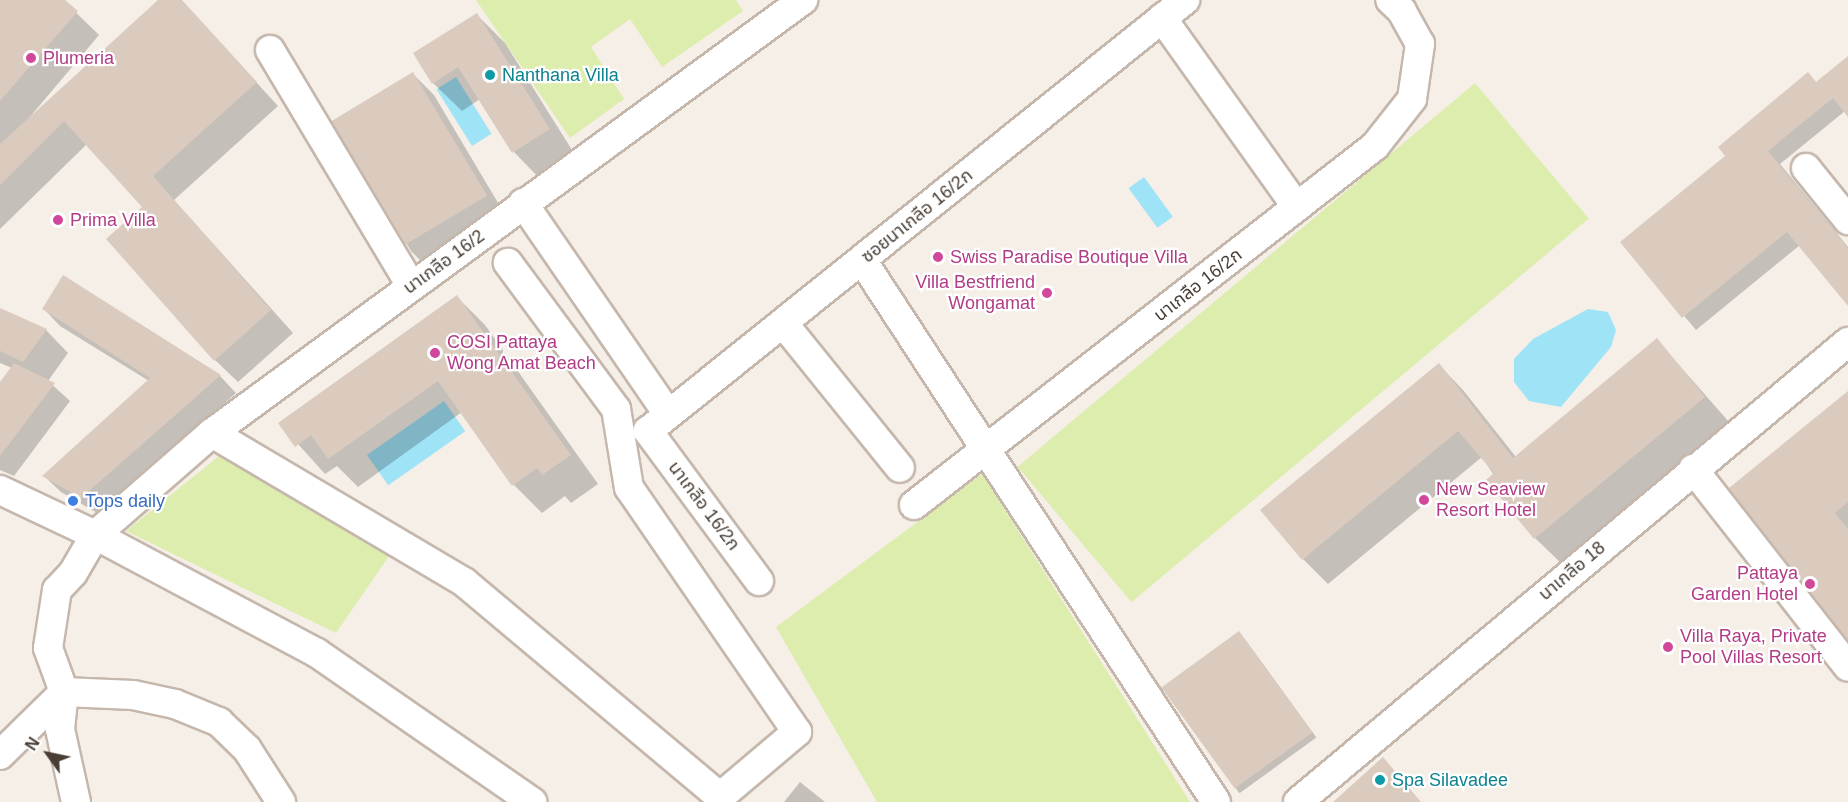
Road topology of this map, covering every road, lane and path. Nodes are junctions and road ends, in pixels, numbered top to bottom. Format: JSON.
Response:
{"nodes":[{"id":1,"x":803,"y":0,"type":"edge"},
{"id":2,"x":1185,"y":0,"type":"edge"},
{"id":3,"x":1390,"y":0,"type":"edge"},
{"id":4,"x":1162,"y":18,"type":"junction"},
{"id":5,"x":270,"y":50,"type":"dead end"},
{"id":6,"x":1806,"y":168,"type":"dead end"},
{"id":7,"x":523,"y":203,"type":"junction"},
{"id":8,"x":1297,"y":207,"type":"junction"},
{"id":9,"x":1848,"y":220,"type":"edge"},
{"id":10,"x":862,"y":260,"type":"junction"},
{"id":11,"x":508,"y":263,"type":"dead end"},
{"id":12,"x":411,"y":286,"type":"junction"},
{"id":13,"x":783,"y":323,"type":"junction"},
{"id":14,"x":1848,"y":342,"type":"edge"},
{"id":15,"x":658,"y":422,"type":"junction"},
{"id":16,"x":213,"y":433,"type":"junction"},
{"id":17,"x":986,"y":451,"type":"junction"},
{"id":18,"x":900,"y":468,"type":"dead end"},
{"id":19,"x":1693,"y":469,"type":"junction"},
{"id":20,"x":0,"y":490,"type":"edge"},
{"id":21,"x":914,"y":505,"type":"dead end"},
{"id":22,"x":95,"y":535,"type":"junction"},
{"id":23,"x":759,"y":581,"type":"dead end"},
{"id":24,"x":1848,"y":667,"type":"edge"},
{"id":25,"x":64,"y":692,"type":"junction"},
{"id":26,"x":0,"y":755,"type":"edge"},
{"id":27,"x":76,"y":802,"type":"edge"},
{"id":28,"x":281,"y":802,"type":"edge"},
{"id":29,"x":532,"y":802,"type":"edge"},
{"id":30,"x":1216,"y":802,"type":"edge"},
{"id":31,"x":1298,"y":802,"type":"edge"}],
"edges":[{"from":1,"to":7,"type":"street","name":"นาเกลือ 16/2"},
{"from":2,"to":4,"type":"street","name":"ซอยนาเกลือ 16/2ก"},
{"from":3,"to":8,"type":"street","name":"นาเกลือ 16/2ก"},
{"from":4,"to":8,"type":"street"},
{"from":4,"to":10,"type":"street","name":"ซอยนาเกลือ 16/2ก"},
{"from":5,"to":12,"type":"street"},
{"from":6,"to":9,"type":"street"},
{"from":7,"to":12,"type":"street","name":"นาเกลือ 16/2"},
{"from":7,"to":15,"type":"street","name":"นาเกลือ 16/2ก"},
{"from":8,"to":17,"type":"street","name":"นาเกลือ 16/2ก"},
{"from":10,"to":13,"type":"street","name":"ซอยนาเกลือ 16/2ก"},
{"from":10,"to":17,"type":"street"},
{"from":11,"to":16,"type":"street"},
{"from":12,"to":16,"type":"street","name":"นาเกลือ 16/2"},
{"from":13,"to":15,"type":"street","name":"ซอยนาเกลือ 16/2ก"},
{"from":13,"to":18,"type":"street"},
{"from":14,"to":19,"type":"street","name":"นาเกลือ 18"},
{"from":15,"to":23,"type":"street","name":"นาเกลือ 16/2ก"},
{"from":16,"to":22,"type":"street","name":"นาเกลือ 16/2"},
{"from":17,"to":21,"type":"street","name":"นาเกลือ 16/2ก"},
{"from":17,"to":30,"type":"street"},
{"from":19,"to":24,"type":"street"},
{"from":19,"to":31,"type":"street","name":"นาเกลือ 18"},
{"from":20,"to":22,"type":"street"},
{"from":22,"to":25,"type":"street","name":"นาเกลือ 16/2"},
{"from":22,"to":29,"type":"street"},
{"from":25,"to":26,"type":"street"},
{"from":25,"to":27,"type":"street"},
{"from":25,"to":28,"type":"street"}]}
